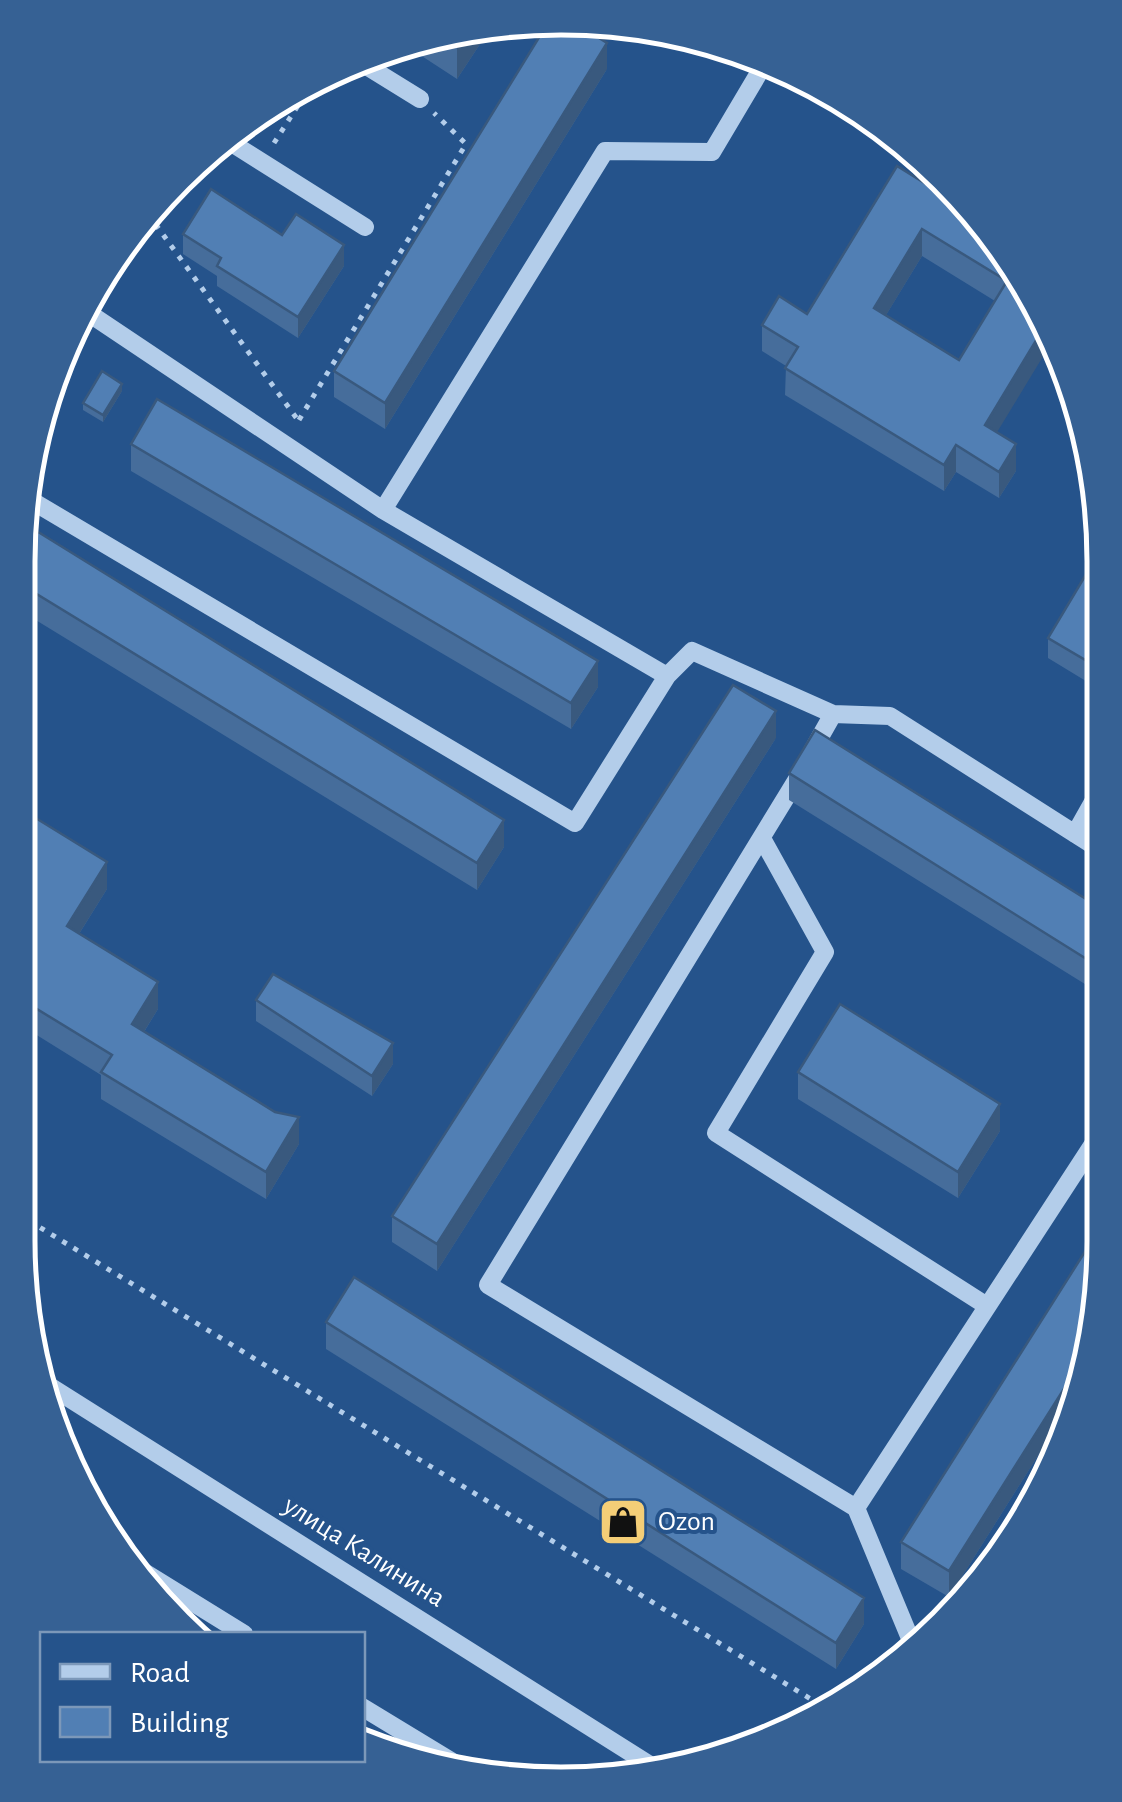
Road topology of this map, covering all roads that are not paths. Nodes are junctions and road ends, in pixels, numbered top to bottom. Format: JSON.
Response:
{"nodes":[{"id":1,"x":374,"y":70,"type":"edge"},
{"id":2,"x":758,"y":74,"type":"edge"},
{"id":3,"x":420,"y":98,"type":"road end"},
{"id":4,"x":238,"y":147,"type":"edge"},
{"id":5,"x":365,"y":227,"type":"dead end"},
{"id":6,"x":95,"y":317,"type":"edge"},
{"id":7,"x":39,"y":505,"type":"edge"},
{"id":8,"x":383,"y":510,"type":"junction"},
{"id":9,"x":667,"y":676,"type":"junction"},
{"id":10,"x":832,"y":714,"type":"junction"},
{"id":11,"x":1087,"y":813,"type":"edge"},
{"id":12,"x":1075,"y":834,"type":"junction"},
{"id":13,"x":764,"y":840,"type":"junction"},
{"id":14,"x":1087,"y":842,"type":"edge"},
{"id":15,"x":1087,"y":1154,"type":"edge"},
{"id":16,"x":988,"y":1306,"type":"junction"},
{"id":17,"x":57,"y":1391,"type":"edge"},
{"id":18,"x":856,"y":1508,"type":"junction"},
{"id":19,"x":182,"y":1605,"type":"edge"},
{"id":20,"x":240,"y":1632,"type":"edge"},
{"id":21,"x":909,"y":1635,"type":"edge"},
{"id":22,"x":365,"y":1709,"type":"edge"},
{"id":23,"x":436,"y":1752,"type":"edge"},
{"id":24,"x":642,"y":1760,"type":"edge"}],
"edges":[{"from":1,"to":3,"type":"street"},
{"from":2,"to":8,"type":"street"},
{"from":4,"to":5,"type":"street"},
{"from":6,"to":8,"type":"street"},
{"from":7,"to":9,"type":"street"},
{"from":8,"to":9,"type":"street"},
{"from":9,"to":10,"type":"street"},
{"from":10,"to":12,"type":"street"},
{"from":10,"to":13,"type":"street"},
{"from":11,"to":12,"type":"street"},
{"from":12,"to":14,"type":"street"},
{"from":13,"to":16,"type":"street"},
{"from":13,"to":18,"type":"street"},
{"from":15,"to":16,"type":"street"},
{"from":16,"to":18,"type":"street"},
{"from":17,"to":24,"type":"street","name":"улица Калинина"},
{"from":18,"to":21,"type":"street"},
{"from":19,"to":20,"type":"street"},
{"from":22,"to":23,"type":"street"}]}
